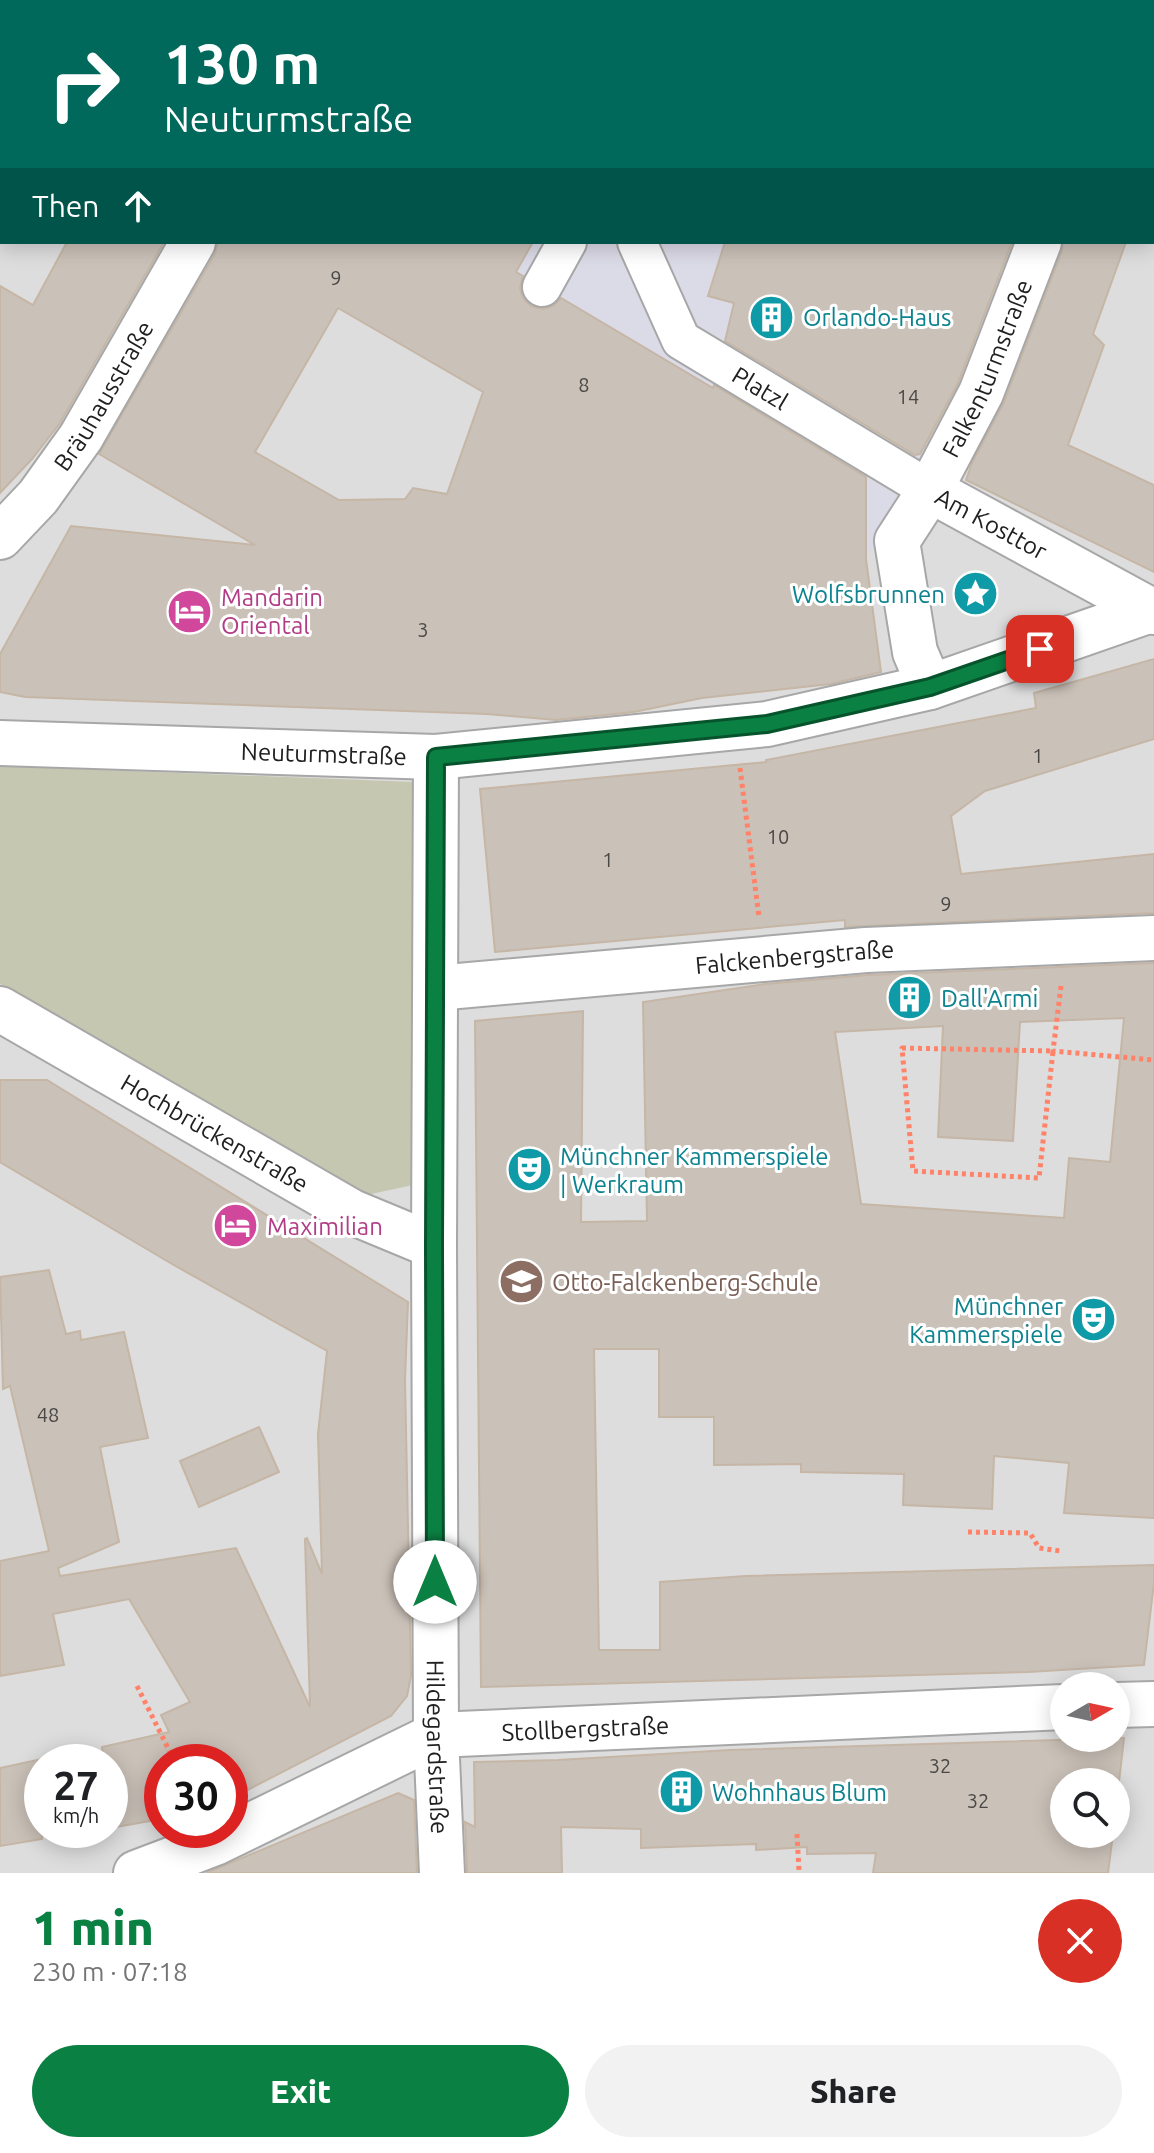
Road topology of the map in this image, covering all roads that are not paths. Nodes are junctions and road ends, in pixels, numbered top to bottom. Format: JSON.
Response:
{"nodes":[{"id":1,"x":192,"y":244,"type":"edge"},
{"id":2,"x":566,"y":244,"type":"edge"},
{"id":3,"x":638,"y":244,"type":"edge"},
{"id":4,"x":1038,"y":244,"type":"edge"},
{"id":5,"x":542,"y":287,"type":"dead end"},
{"id":6,"x":930,"y":490,"type":"junction"},
{"id":7,"x":0,"y":537,"type":"edge"},
{"id":8,"x":1152,"y":611,"type":"edge"},
{"id":9,"x":930,"y":687,"type":"junction"},
{"id":10,"x":0,"y":743,"type":"edge"},
{"id":11,"x":436,"y":757,"type":"junction"},
{"id":12,"x":1154,"y":938,"type":"edge"},
{"id":13,"x":436,"y":988,"type":"junction"},
{"id":14,"x":0,"y":1009,"type":"edge"},
{"id":15,"x":434,"y":1246,"type":"junction"},
{"id":16,"x":1154,"y":1704,"type":"edge"},
{"id":17,"x":1130,"y":1705,"type":"edge"},
{"id":18,"x":1050,"y":1708,"type":"edge"},
{"id":19,"x":436,"y":1735,"type":"junction"},
{"id":20,"x":136,"y":1873,"type":"edge"},
{"id":21,"x":442,"y":1873,"type":"edge"}],
"edges":[{"from":1,"to":7,"type":"street","name":"Bräuhausstraße"},
{"from":2,"to":5,"type":"street"},
{"from":3,"to":6,"type":"street","name":"Platzl"},
{"from":4,"to":6,"type":"street","name":"Falkenturmstraße"},
{"from":6,"to":8,"type":"street","name":"Am Kosttor"},
{"from":6,"to":9,"type":"street","name":"Am Kosttor"},
{"from":8,"to":9,"type":"street","name":"Am Kosttor"},
{"from":9,"to":11,"type":"street","name":"Neuturmstraße"},
{"from":10,"to":11,"type":"street","name":"Neuturmstraße"},
{"from":11,"to":13,"type":"street","name":"Hildegardstraße"},
{"from":12,"to":13,"type":"street","name":"Falckenbergstraße"},
{"from":13,"to":15,"type":"street","name":"Hildegardstraße"},
{"from":14,"to":15,"type":"street","name":"Hochbrückenstraße"},
{"from":15,"to":19,"type":"street","name":"Hildegardstraße"},
{"from":16,"to":17,"type":"street"},
{"from":18,"to":19,"type":"street","name":"Stollbergstraße"},
{"from":19,"to":20,"type":"street","name":"Stollbergstraße"},
{"from":19,"to":21,"type":"street","name":"Hildegardstraße"}]}
